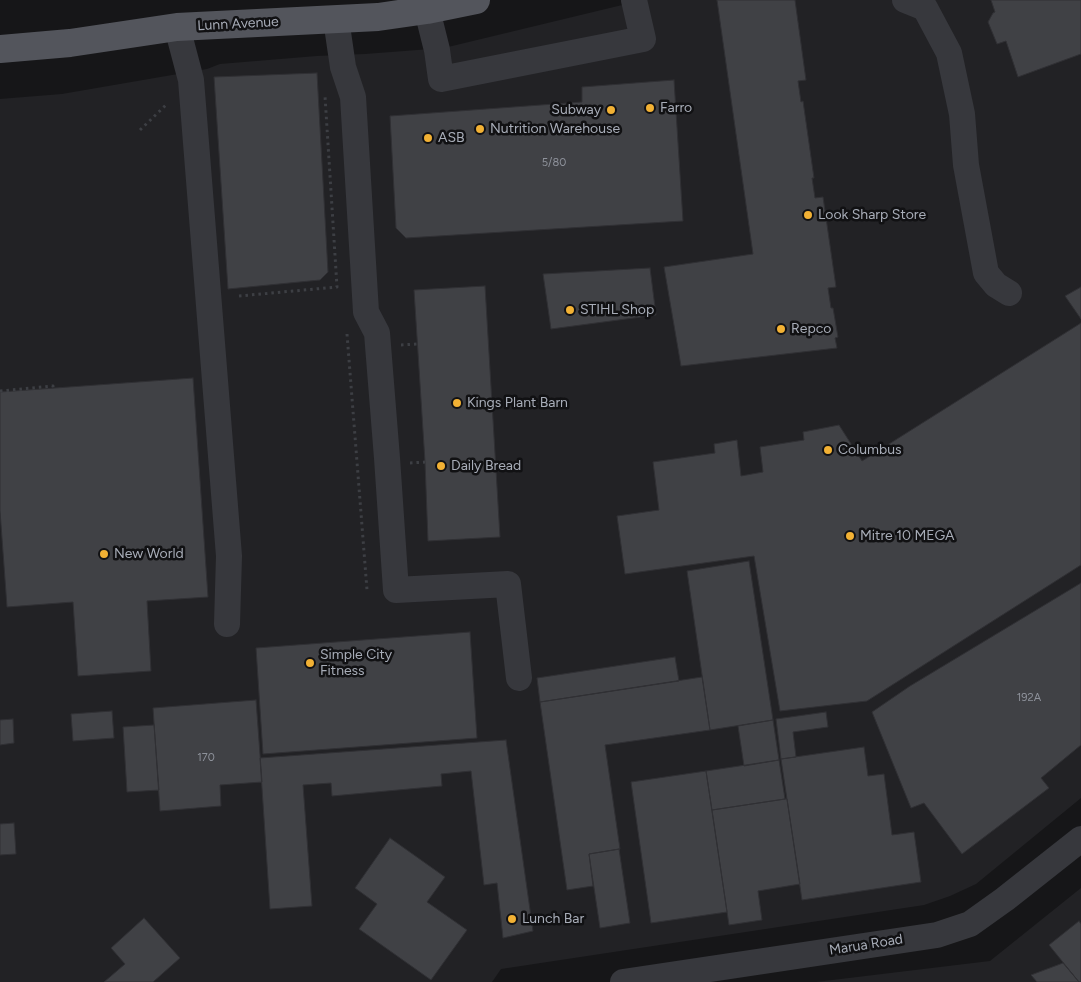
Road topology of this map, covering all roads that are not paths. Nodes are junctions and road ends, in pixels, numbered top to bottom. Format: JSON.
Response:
{"nodes":[{"id":1,"x":476,"y":0,"type":"edge"},
{"id":2,"x":634,"y":0,"type":"edge"},
{"id":3,"x":905,"y":0,"type":"edge"},
{"id":4,"x":427,"y":10,"type":"junction"},
{"id":5,"x":342,"y":12,"type":"edge"},
{"id":6,"x":177,"y":27,"type":"junction"},
{"id":7,"x":0,"y":49,"type":"edge"},
{"id":8,"x":1009,"y":293,"type":"dead end"},
{"id":9,"x":227,"y":624,"type":"dead end"},
{"id":10,"x":519,"y":678,"type":"dead end"},
{"id":11,"x":1081,"y":839,"type":"edge"},
{"id":12,"x":623,"y":982,"type":"edge"}],
"edges":[{"from":1,"to":4,"type":"main road","name":"Lunn Avenue"},
{"from":2,"to":4,"type":"street"},
{"from":3,"to":8,"type":"street"},
{"from":4,"to":5,"type":"main road","name":"Lunn Avenue"},
{"from":5,"to":6,"type":"main road","name":"Lunn Avenue"},
{"from":5,"to":10,"type":"street"},
{"from":6,"to":7,"type":"main road","name":"Lunn Avenue"},
{"from":6,"to":9,"type":"street"},
{"from":11,"to":12,"type":"street","name":"Marua Road"}]}
